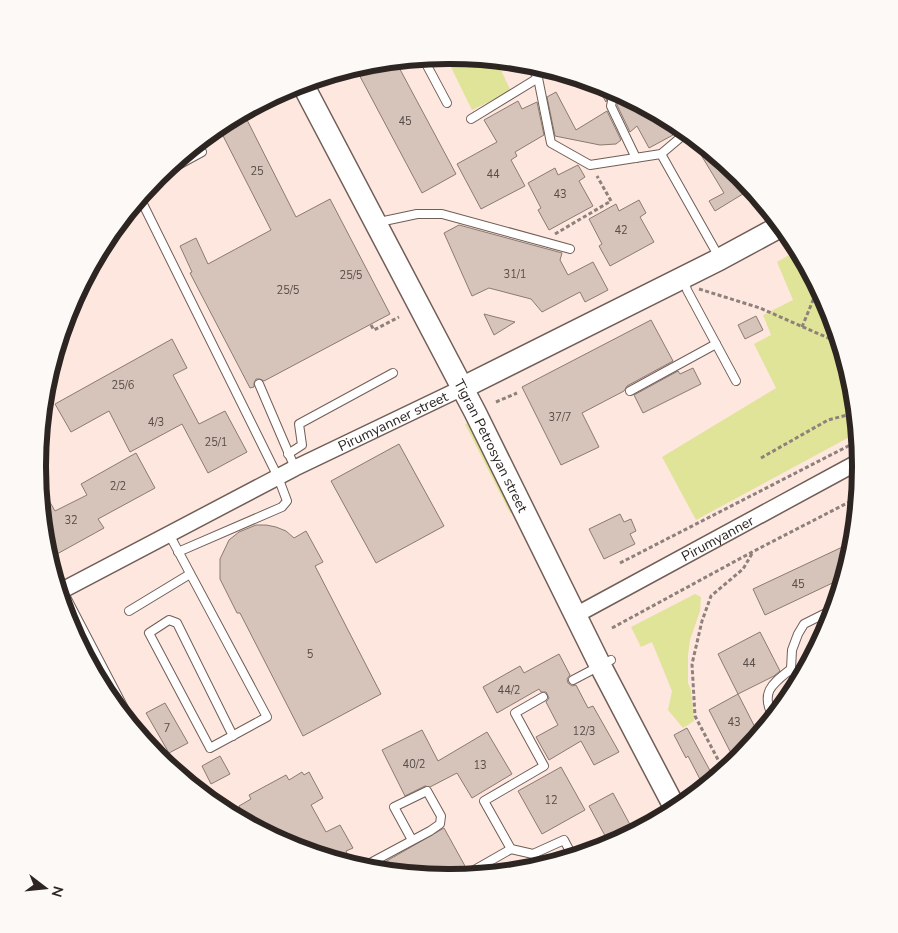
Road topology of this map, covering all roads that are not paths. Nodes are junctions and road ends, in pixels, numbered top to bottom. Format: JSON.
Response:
{"nodes":[{"id":1,"x":427,"y":65,"type":"edge"},
{"id":2,"x":535,"y":73,"type":"edge"},
{"id":3,"x":538,"y":78,"type":"junction"},
{"id":4,"x":313,"y":87,"type":"edge"},
{"id":5,"x":306,"y":90,"type":"edge"},
{"id":6,"x":613,"y":98,"type":"edge"},
{"id":7,"x":447,"y":103,"type":"dead end"},
{"id":8,"x":471,"y":119,"type":"dead end"},
{"id":9,"x":681,"y":137,"type":"edge"},
{"id":10,"x":202,"y":152,"type":"dead end"},
{"id":11,"x":661,"y":154,"type":"junction"},
{"id":12,"x":636,"y":158,"type":"junction"},
{"id":13,"x":189,"y":159,"type":"edge"},
{"id":14,"x":143,"y":204,"type":"edge"},
{"id":15,"x":384,"y":221,"type":"junction"},
{"id":16,"x":775,"y":229,"type":"edge"},
{"id":17,"x":570,"y":249,"type":"dead end"},
{"id":18,"x":720,"y":259,"type":"junction"},
{"id":19,"x":688,"y":282,"type":"junction"},
{"id":20,"x":716,"y":344,"type":"junction"},
{"id":21,"x":393,"y":373,"type":"dead end"},
{"id":22,"x":736,"y":381,"type":"dead end"},
{"id":23,"x":259,"y":384,"type":"dead end"},
{"id":24,"x":466,"y":386,"type":"junction"},
{"id":25,"x":630,"y":391,"type":"dead end"},
{"id":26,"x":292,"y":461,"type":"junction"},
{"id":27,"x":852,"y":464,"type":"edge"},
{"id":28,"x":278,"y":477,"type":"junction"},
{"id":29,"x":169,"y":534,"type":"junction"},
{"id":30,"x":178,"y":552,"type":"junction"},
{"id":31,"x":190,"y":574,"type":"junction"},
{"id":32,"x":66,"y":589,"type":"edge"},
{"id":33,"x":129,"y":611,"type":"dead end"},
{"id":34,"x":581,"y":612,"type":"junction"},
{"id":35,"x":823,"y":614,"type":"edge"},
{"id":36,"x":77,"y":621,"type":"edge"},
{"id":37,"x":605,"y":662,"type":"junction"},
{"id":38,"x":791,"y":669,"type":"junction"},
{"id":39,"x":794,"y":674,"type":"edge"},
{"id":40,"x":573,"y":680,"type":"dead end"},
{"id":41,"x":114,"y":691,"type":"edge"},
{"id":42,"x":544,"y":697,"type":"dead end"},
{"id":43,"x":770,"y":711,"type":"edge"},
{"id":44,"x":233,"y":736,"type":"junction"},
{"id":45,"x":681,"y":795,"type":"edge"},
{"id":46,"x":672,"y":802,"type":"edge"},
{"id":47,"x":412,"y":840,"type":"junction"},
{"id":48,"x":511,"y":849,"type":"junction"},
{"id":49,"x":570,"y":851,"type":"edge"},
{"id":50,"x":372,"y":862,"type":"edge"},
{"id":51,"x":478,"y":868,"type":"edge"}],
"edges":[{"from":1,"to":7,"type":"lane"},
{"from":2,"to":3,"type":"lane"},
{"from":3,"to":8,"type":"lane"},
{"from":3,"to":12,"type":"lane"},
{"from":4,"to":15,"type":"main road","name":"Tigran Petrosyan street"},
{"from":5,"to":24,"type":"main road","name":"Tigran Petrosyan street"},
{"from":6,"to":12,"type":"lane"},
{"from":9,"to":11,"type":"lane"},
{"from":10,"to":13,"type":"lane"},
{"from":11,"to":12,"type":"lane"},
{"from":11,"to":18,"type":"lane"},
{"from":14,"to":28,"type":"lane"},
{"from":15,"to":17,"type":"lane"},
{"from":15,"to":24,"type":"main road","name":"Tigran Petrosyan street"},
{"from":16,"to":18,"type":"main road","name":"Pirumyanner street"},
{"from":18,"to":19,"type":"main road","name":"Pirumyanner street"},
{"from":19,"to":20,"type":"lane"},
{"from":19,"to":24,"type":"main road","name":"Pirumyanner street"},
{"from":20,"to":22,"type":"lane"},
{"from":20,"to":25,"type":"lane"},
{"from":21,"to":26,"type":"lane"},
{"from":23,"to":26,"type":"lane"},
{"from":24,"to":26,"type":"street","name":"Pirumyanner street"},
{"from":24,"to":34,"type":"main road","name":"Tigran Petrosyan street"},
{"from":26,"to":28,"type":"street","name":"Pirumyanner street"},
{"from":27,"to":34,"type":"street","name":"Pirumyanner"},
{"from":28,"to":29,"type":"street","name":"Pirumyanner street"},
{"from":28,"to":30,"type":"lane"},
{"from":29,"to":30,"type":"lane"},
{"from":29,"to":32,"type":"street","name":"Pirumyanner street"},
{"from":30,"to":31,"type":"lane"},
{"from":31,"to":33,"type":"lane"},
{"from":31,"to":44,"type":"lane"},
{"from":34,"to":37,"type":"main road","name":"Tigran Petrosyan street"},
{"from":35,"to":38,"type":"lane"},
{"from":36,"to":41,"type":"lane"},
{"from":37,"to":40,"type":"lane"},
{"from":37,"to":45,"type":"main road","name":"Tigran Petrosyan street"},
{"from":37,"to":46,"type":"main road","name":"Tigran Petrosyan street"},
{"from":38,"to":39,"type":"lane"},
{"from":38,"to":43,"type":"lane"},
{"from":42,"to":48,"type":"lane"},
{"from":44,"to":44,"type":"lane"},
{"from":47,"to":47,"type":"lane"},
{"from":47,"to":50,"type":"lane"},
{"from":48,"to":49,"type":"lane"},
{"from":48,"to":51,"type":"lane"}]}
